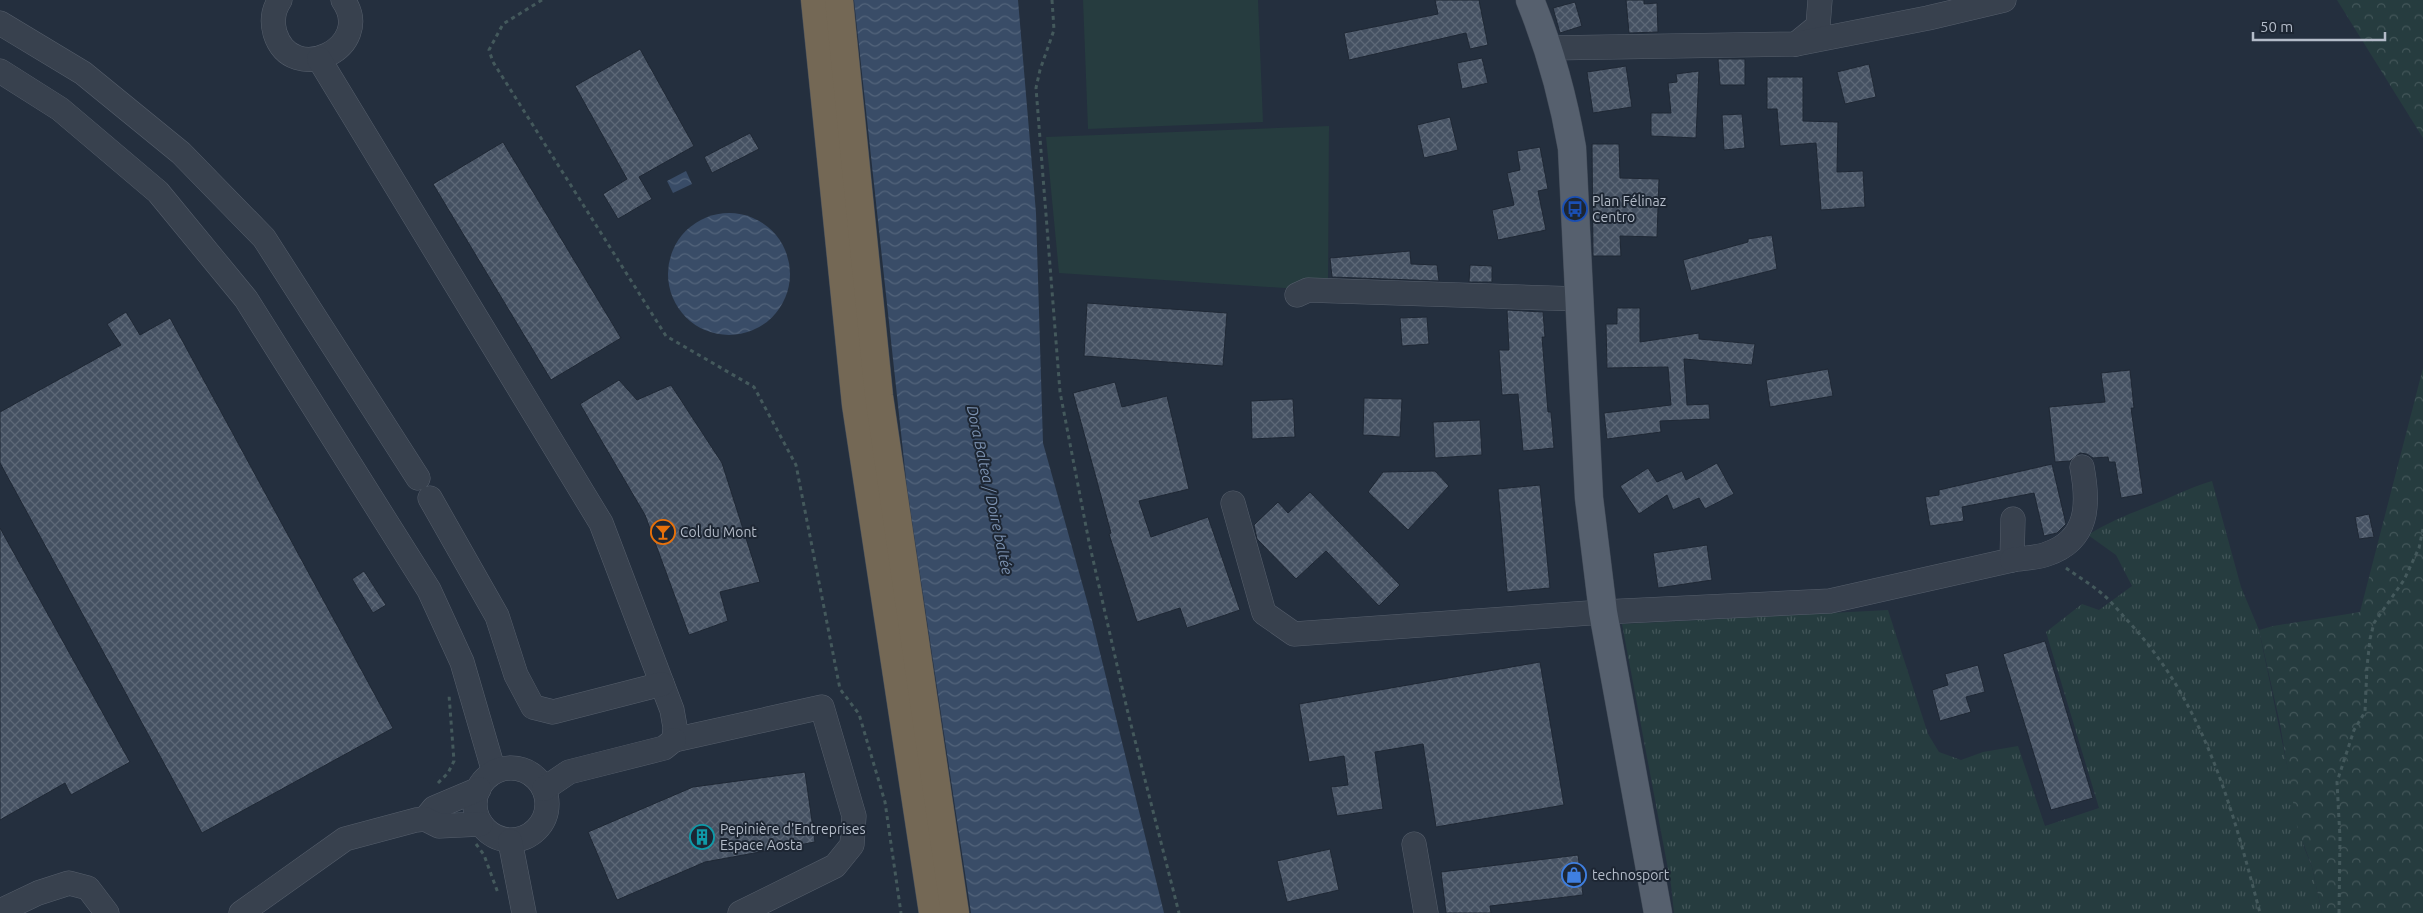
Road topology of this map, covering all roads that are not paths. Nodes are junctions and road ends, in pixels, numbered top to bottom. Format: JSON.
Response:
{"nodes":[{"id":1,"x":280,"y":0,"type":"edge"},
{"id":2,"x":815,"y":0,"type":"edge"},
{"id":3,"x":839,"y":0,"type":"edge"},
{"id":4,"x":1530,"y":0,"type":"edge"},
{"id":5,"x":1820,"y":0,"type":"edge"},
{"id":6,"x":2004,"y":0,"type":"edge"},
{"id":7,"x":345,"y":1,"type":"edge"},
{"id":8,"x":0,"y":23,"type":"edge"},
{"id":9,"x":1796,"y":44,"type":"junction"},
{"id":10,"x":1549,"y":48,"type":"junction"},
{"id":11,"x":319,"y":59,"type":"junction"},
{"id":12,"x":0,"y":71,"type":"edge"},
{"id":13,"x":1297,"y":295,"type":"dead end"},
{"id":14,"x":1580,"y":299,"type":"junction"},
{"id":15,"x":2082,"y":468,"type":"dead end"},
{"id":16,"x":418,"y":478,"type":"dead end"},
{"id":17,"x":430,"y":498,"type":"dead end"},
{"id":18,"x":1233,"y":503,"type":"dead end"},
{"id":19,"x":2013,"y":519,"type":"dead end"},
{"id":20,"x":2012,"y":560,"type":"junction"},
{"id":21,"x":1603,"y":612,"type":"junction"},
{"id":22,"x":662,"y":684,"type":"junction"},
{"id":23,"x":674,"y":740,"type":"junction"},
{"id":24,"x":486,"y":781,"type":"junction"},
{"id":25,"x":544,"y":789,"type":"junction"},
{"id":26,"x":425,"y":819,"type":"junction"},
{"id":27,"x":481,"y":824,"type":"junction"},
{"id":28,"x":510,"y":841,"type":"junction"},
{"id":29,"x":1414,"y":844,"type":"dead end"},
{"id":30,"x":0,"y":911,"type":"edge"},
{"id":31,"x":107,"y":913,"type":"edge"},
{"id":32,"x":241,"y":913,"type":"edge"},
{"id":33,"x":524,"y":913,"type":"edge"},
{"id":34,"x":740,"y":913,"type":"edge"},
{"id":35,"x":933,"y":913,"type":"edge"},
{"id":36,"x":955,"y":913,"type":"edge"},
{"id":37,"x":1426,"y":913,"type":"edge"},
{"id":38,"x":1658,"y":913,"type":"edge"}],
"edges":[{"from":1,"to":11,"type":"street"},
{"from":2,"to":35,"type":"highway"},
{"from":3,"to":36,"type":"highway"},
{"from":4,"to":10,"type":"main road"},
{"from":5,"to":9,"type":"street"},
{"from":6,"to":9,"type":"street"},
{"from":7,"to":11,"type":"street"},
{"from":8,"to":16,"type":"street"},
{"from":9,"to":10,"type":"street"},
{"from":10,"to":14,"type":"main road"},
{"from":11,"to":22,"type":"street"},
{"from":12,"to":24,"type":"street"},
{"from":13,"to":14,"type":"street"},
{"from":14,"to":21,"type":"main road"},
{"from":15,"to":20,"type":"street"},
{"from":17,"to":22,"type":"street"},
{"from":18,"to":21,"type":"street"},
{"from":19,"to":20,"type":"street"},
{"from":20,"to":21,"type":"street"},
{"from":21,"to":38,"type":"main road"},
{"from":22,"to":23,"type":"street"},
{"from":23,"to":25,"type":"street"},
{"from":23,"to":34,"type":"street"},
{"from":24,"to":25,"type":"street"},
{"from":24,"to":26,"type":"street"},
{"from":24,"to":27,"type":"street"},
{"from":25,"to":28,"type":"street"},
{"from":26,"to":27,"type":"street"},
{"from":26,"to":32,"type":"street"},
{"from":27,"to":28,"type":"street"},
{"from":28,"to":33,"type":"street"},
{"from":29,"to":37,"type":"street"},
{"from":30,"to":31,"type":"street"}]}
